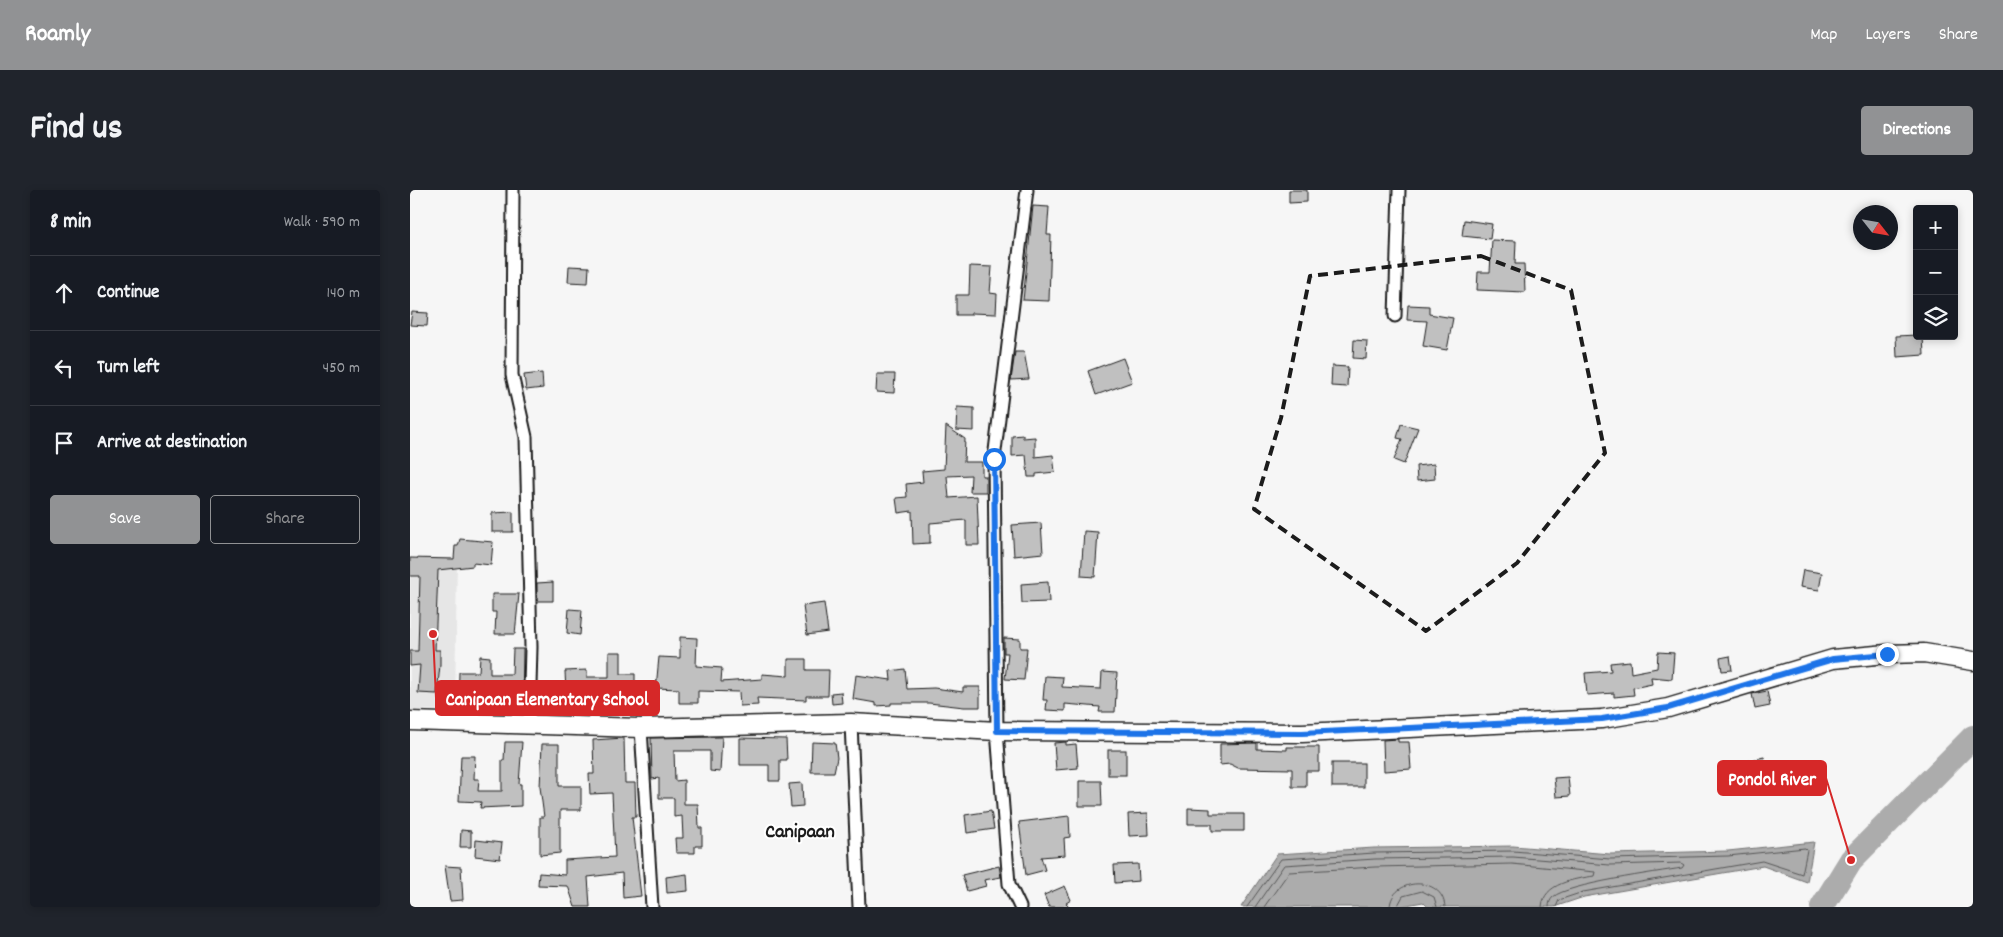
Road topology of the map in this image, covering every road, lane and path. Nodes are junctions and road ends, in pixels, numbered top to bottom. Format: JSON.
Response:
{"nodes":[{"id":1,"x":513,"y":190,"type":"edge"},
{"id":2,"x":1027,"y":190,"type":"edge"},
{"id":3,"x":1399,"y":190,"type":"edge"},
{"id":4,"x":1395,"y":316,"type":"dead end"},
{"id":5,"x":1969,"y":660,"type":"edge"},
{"id":6,"x":410,"y":722,"type":"edge"},
{"id":7,"x":851,"y":723,"type":"junction"},
{"id":8,"x":529,"y":725,"type":"junction"},
{"id":9,"x":641,"y":728,"type":"junction"},
{"id":10,"x":997,"y":731,"type":"junction"},
{"id":11,"x":652,"y":907,"type":"edge"},
{"id":12,"x":858,"y":907,"type":"edge"},
{"id":13,"x":1020,"y":907,"type":"edge"}],
"edges":[{"from":1,"to":8,"type":"street"},
{"from":2,"to":10,"type":"street"},
{"from":3,"to":4,"type":"street"},
{"from":5,"to":10,"type":"main road"},
{"from":6,"to":8,"type":"main road"},
{"from":7,"to":9,"type":"main road"},
{"from":7,"to":10,"type":"main road"},
{"from":7,"to":12,"type":"street"},
{"from":8,"to":9,"type":"main road"},
{"from":9,"to":11,"type":"street"},
{"from":10,"to":13,"type":"street"}]}
